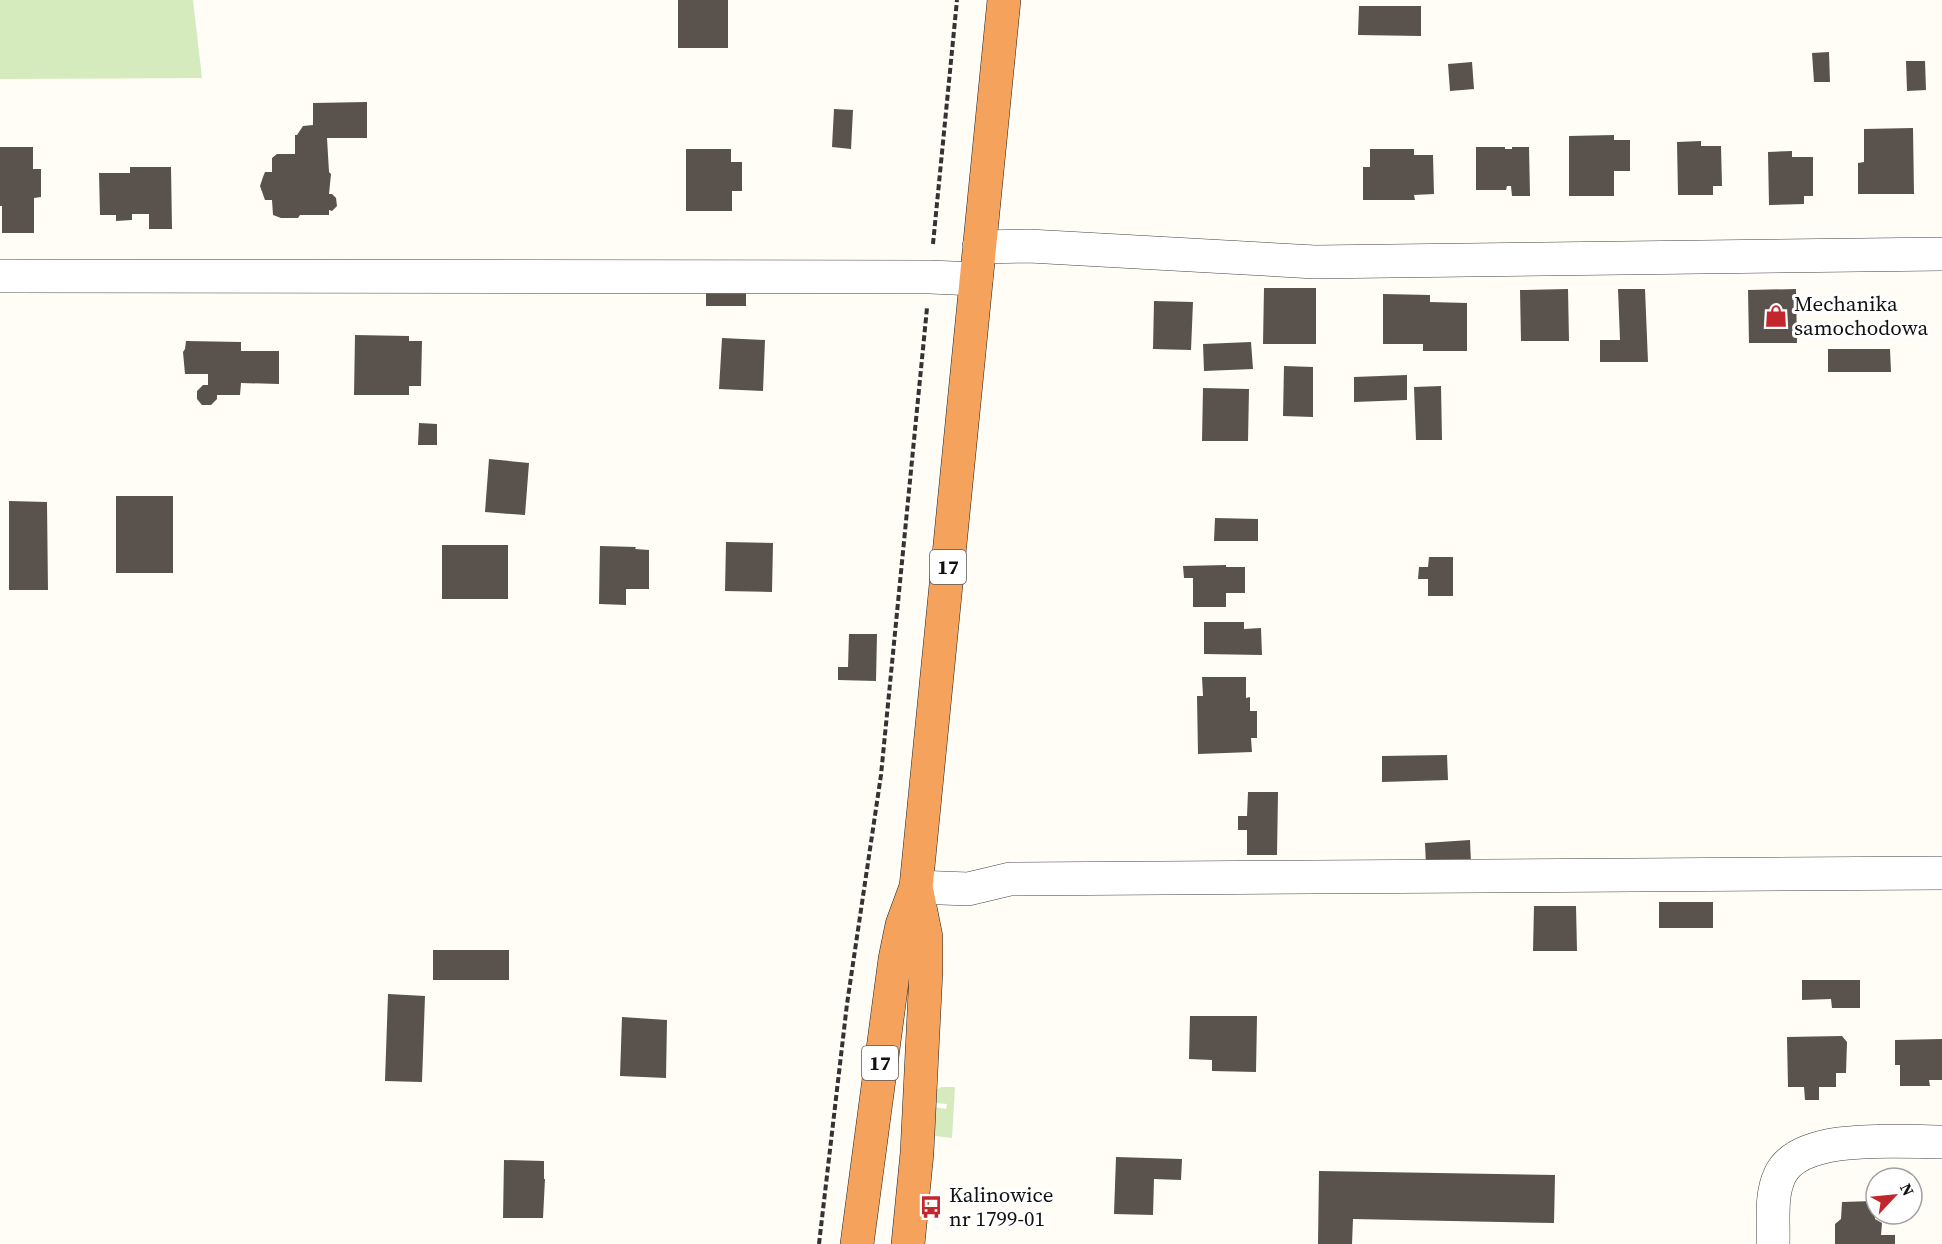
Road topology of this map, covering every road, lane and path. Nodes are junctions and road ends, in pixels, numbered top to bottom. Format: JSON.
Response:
{"nodes":[{"id":1,"x":957,"y":0,"type":"edge"},
{"id":2,"x":1004,"y":0,"type":"edge"},
{"id":3,"x":979,"y":247,"type":"junction"},
{"id":4,"x":1942,"y":254,"type":"edge"},
{"id":5,"x":0,"y":276,"type":"edge"},
{"id":6,"x":930,"y":277,"type":"junction"},
{"id":7,"x":976,"y":279,"type":"junction"},
{"id":8,"x":1942,"y":873,"type":"edge"},
{"id":9,"x":916,"y":887,"type":"junction"},
{"id":10,"x":1942,"y":1142,"type":"edge"},
{"id":11,"x":819,"y":1244,"type":"edge"},
{"id":12,"x":857,"y":1244,"type":"edge"},
{"id":13,"x":908,"y":1244,"type":"edge"},
{"id":14,"x":1773,"y":1244,"type":"edge"}],
"edges":[{"from":1,"to":6,"type":"path"},
{"from":2,"to":3,"type":"highway","number":"17"},
{"from":3,"to":4,"type":"street"},
{"from":3,"to":7,"type":"highway","number":"17"},
{"from":5,"to":6,"type":"street"},
{"from":6,"to":7,"type":"street"},
{"from":6,"to":11,"type":"path"},
{"from":7,"to":9,"type":"highway","number":"17"},
{"from":8,"to":9,"type":"street"},
{"from":9,"to":12,"type":"highway","number":"17"},
{"from":9,"to":13,"type":"highway","number":"17"},
{"from":10,"to":14,"type":"street"}]}
